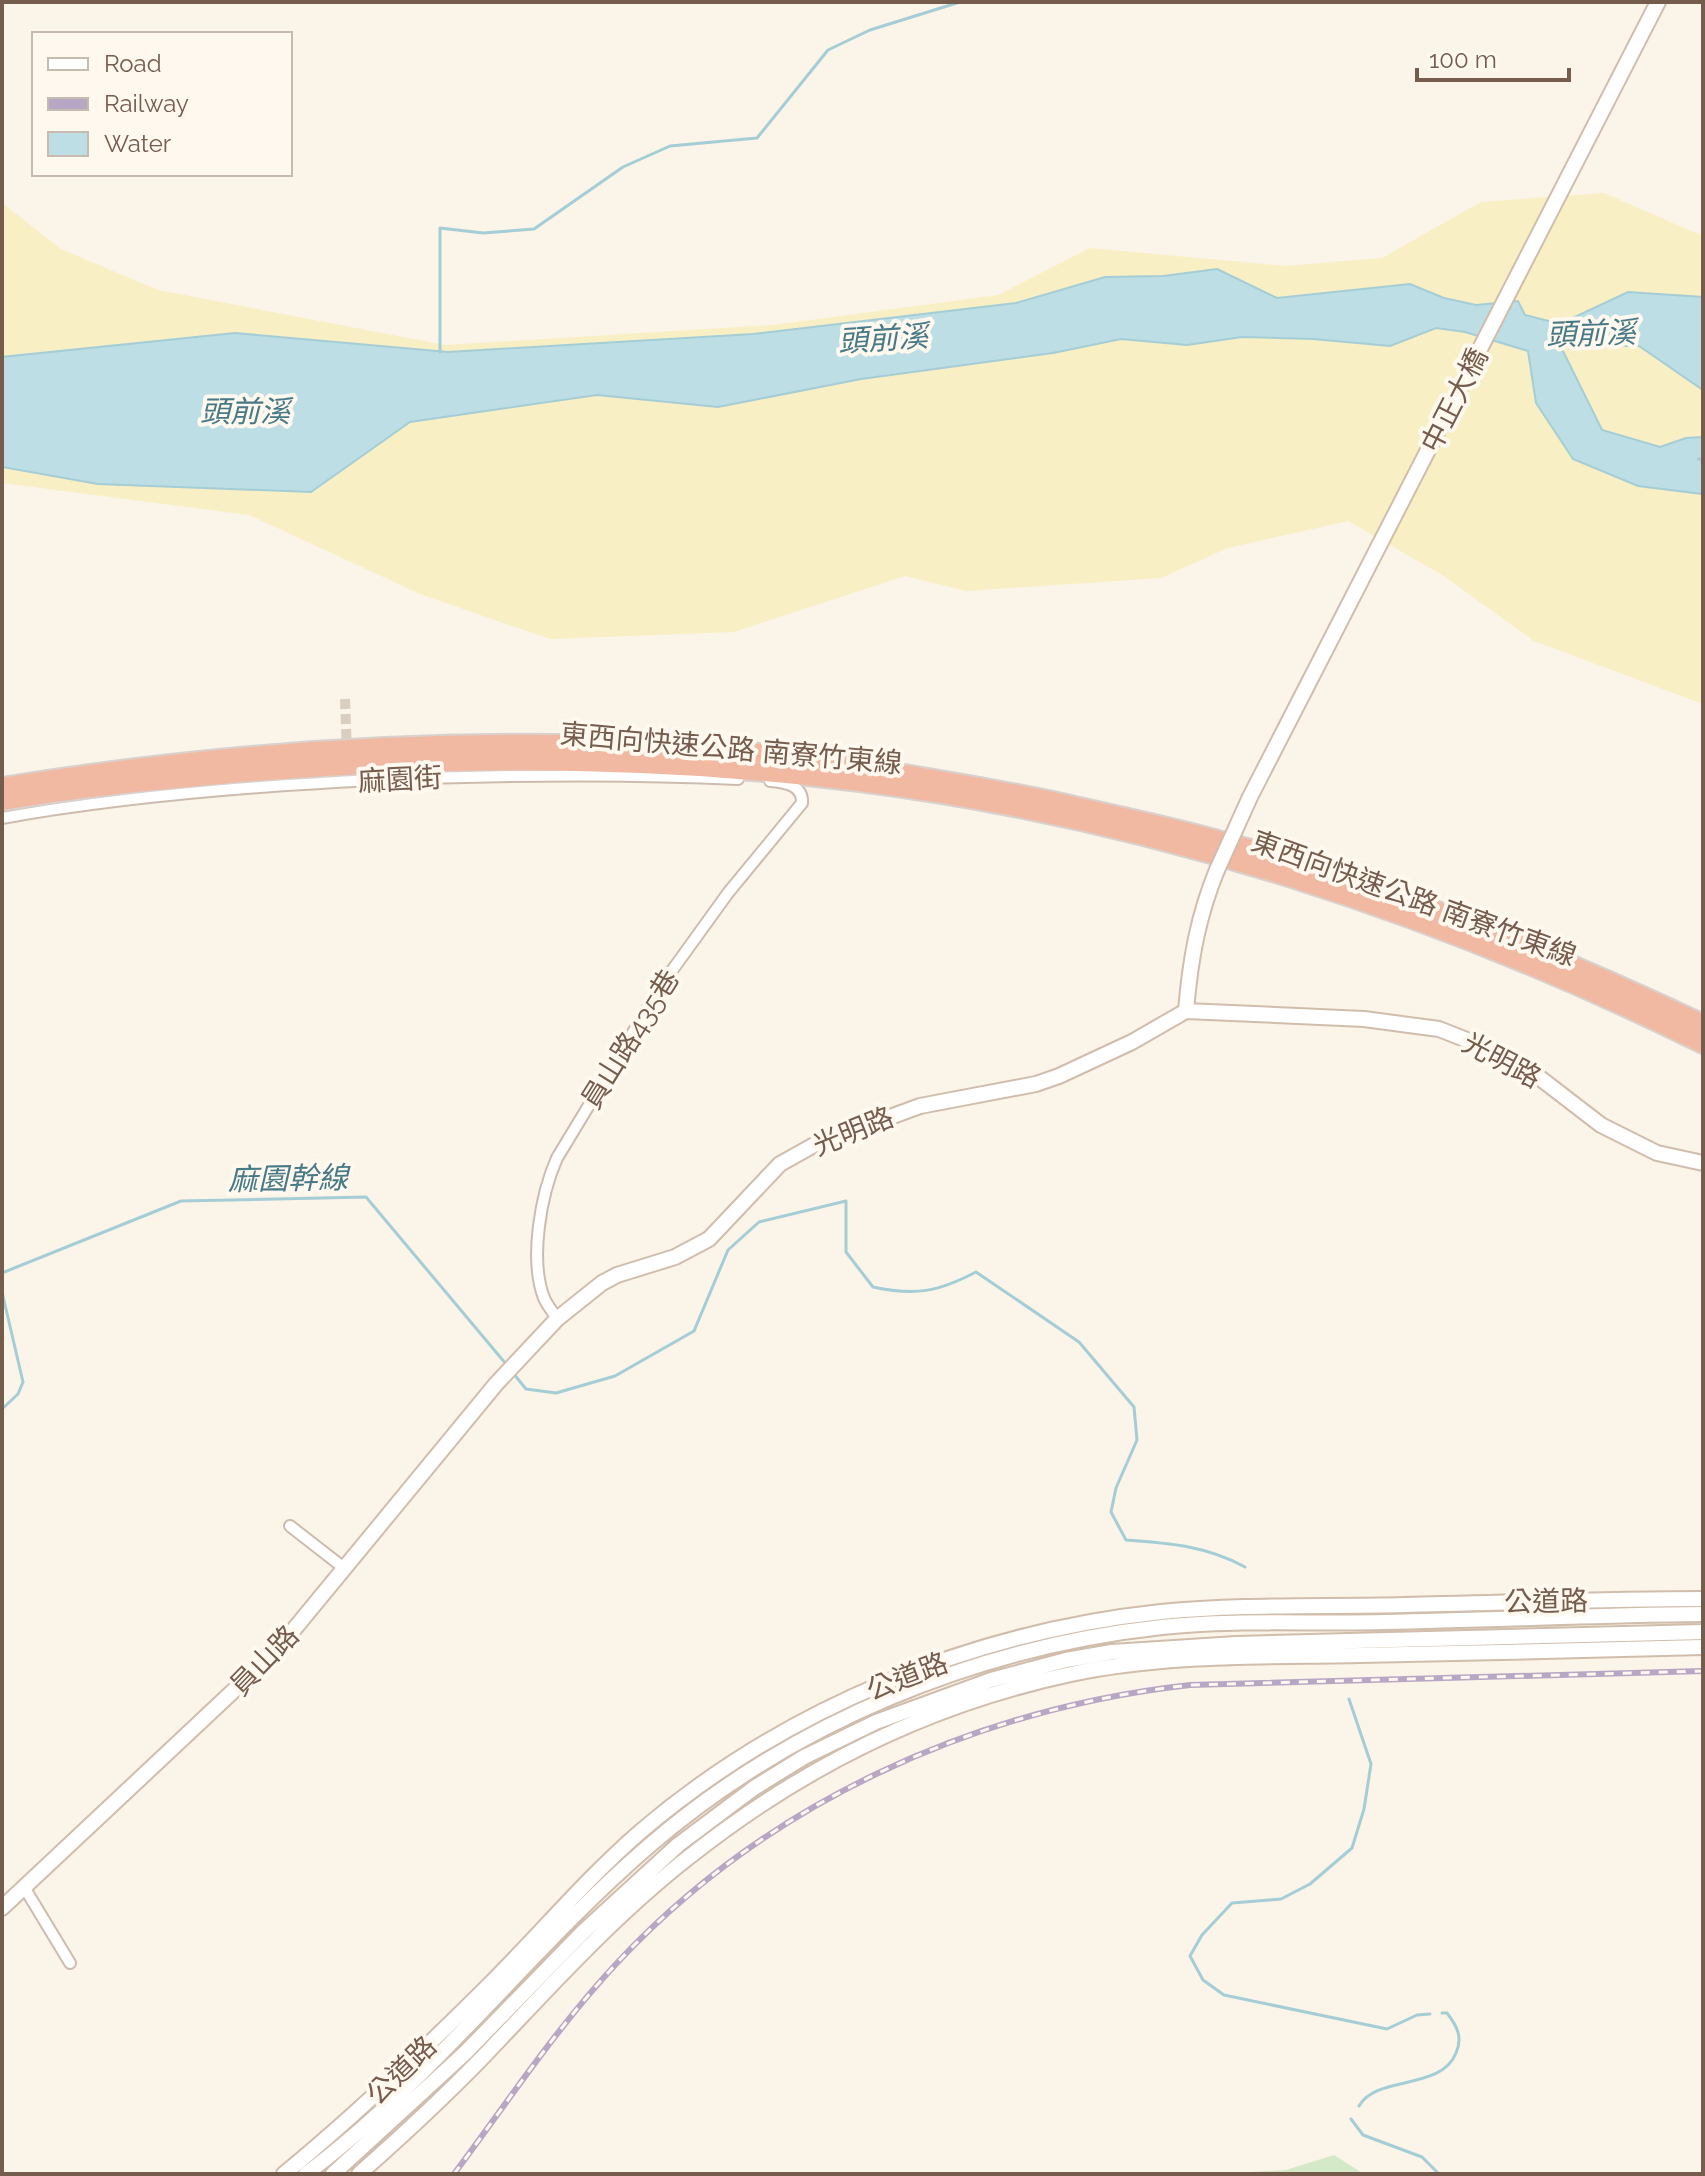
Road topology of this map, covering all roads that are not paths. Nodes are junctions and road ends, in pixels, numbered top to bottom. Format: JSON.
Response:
{"nodes":[{"id":1,"x":1658,"y":2,"type":"edge"},
{"id":2,"x":2,"y":787,"type":"edge"},
{"id":3,"x":798,"y":790,"type":"joint"},
{"id":4,"x":2,"y":801,"type":"edge"},
{"id":5,"x":2,"y":818,"type":"edge"},
{"id":6,"x":1186,"y":1011,"type":"junction"},
{"id":7,"x":1703,"y":1024,"type":"edge"},
{"id":8,"x":1703,"y":1044,"type":"edge"},
{"id":9,"x":1703,"y":1163,"type":"edge"},
{"id":10,"x":557,"y":1319,"type":"junction"},
{"id":11,"x":290,"y":1526,"type":"dead end"},
{"id":12,"x":344,"y":1568,"type":"junction"},
{"id":13,"x":1646,"y":1599,"type":"junction"},
{"id":14,"x":1703,"y":1599,"type":"edge"},
{"id":15,"x":1703,"y":1614,"type":"edge"},
{"id":16,"x":1646,"y":1615,"type":"junction"},
{"id":17,"x":1703,"y":1632,"type":"edge"},
{"id":18,"x":1053,"y":1637,"type":"junction"},
{"id":19,"x":1703,"y":1647,"type":"edge"},
{"id":20,"x":24,"y":1887,"type":"junction"},
{"id":21,"x":2,"y":1908,"type":"edge"},
{"id":22,"x":70,"y":1963,"type":"dead end"},
{"id":23,"x":284,"y":2174,"type":"edge"},
{"id":24,"x":306,"y":2174,"type":"edge"},
{"id":25,"x":333,"y":2174,"type":"edge"},
{"id":26,"x":359,"y":2174,"type":"edge"}],
"edges":[{"from":1,"to":6,"type":"street","name":"中正大橋","bridge":true},
{"from":2,"to":7,"type":"highway","name":"東西向快速公路 南寮竹東線"},
{"from":3,"to":5,"type":"street","name":"麻園街"},
{"from":3,"to":10,"type":"street","name":"員山路435巷"},
{"from":4,"to":8,"type":"highway","name":"東西向快速公路 南寮竹東線"},
{"from":6,"to":9,"type":"street","name":"光明路"},
{"from":6,"to":10,"type":"street","name":"光明路"},
{"from":10,"to":12,"type":"street","name":"員山路"},
{"from":11,"to":12,"type":"street"},
{"from":12,"to":20,"type":"street","name":"員山路"},
{"from":13,"to":14,"type":"street","name":"公道路"},
{"from":13,"to":16,"type":"street"},
{"from":13,"to":18,"type":"street","name":"公道路"},
{"from":15,"to":16,"type":"street","name":"公道路"},
{"from":16,"to":18,"type":"street","name":"公道路"},
{"from":17,"to":25,"type":"street","name":"公道路"},
{"from":18,"to":23,"type":"street","name":"公道路"},
{"from":18,"to":24,"type":"street","name":"公道路"},
{"from":19,"to":26,"type":"street","name":"公道路"},
{"from":20,"to":21,"type":"street","name":"員山路"},
{"from":20,"to":22,"type":"street"}]}
